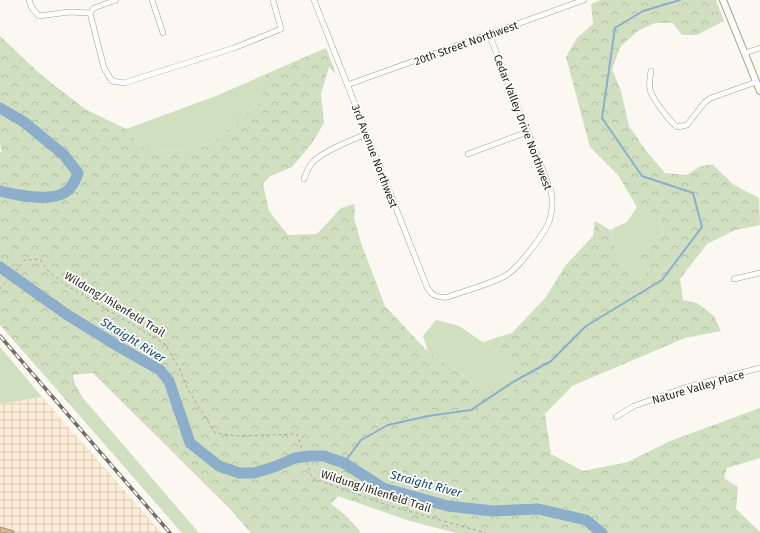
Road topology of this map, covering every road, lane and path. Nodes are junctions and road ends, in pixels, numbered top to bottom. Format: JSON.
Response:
{"nodes":[{"id":1,"x":29,"y":0,"type":"edge"},
{"id":2,"x":116,"y":0,"type":"edge"},
{"id":3,"x":152,"y":0,"type":"edge"},
{"id":4,"x":273,"y":0,"type":"edge"},
{"id":5,"x":314,"y":0,"type":"edge"},
{"id":6,"x":584,"y":0,"type":"edge"},
{"id":7,"x":723,"y":0,"type":"edge"},
{"id":8,"x":90,"y":13,"type":"junction"},
{"id":9,"x":163,"y":34,"type":"dead end"},
{"id":10,"x":489,"y":34,"type":"junction"},
{"id":11,"x":760,"y":48,"type":"edge"},
{"id":12,"x":745,"y":53,"type":"junction"},
{"id":13,"x":651,"y":71,"type":"dead end"},
{"id":14,"x":756,"y":82,"type":"junction"},
{"id":15,"x":347,"y":85,"type":"junction"},
{"id":16,"x":760,"y":91,"type":"edge"},
{"id":17,"x":527,"y":132,"type":"junction"},
{"id":18,"x":366,"y":134,"type":"junction"},
{"id":19,"x":468,"y":154,"type":"dead end"},
{"id":20,"x":304,"y":179,"type":"dead end"},
{"id":21,"x":760,"y":273,"type":"edge"},
{"id":22,"x":734,"y":279,"type":"dead end"},
{"id":23,"x":0,"y":289,"type":"edge"},
{"id":24,"x":448,"y":297,"type":"joint"},
{"id":25,"x":760,"y":369,"type":"edge"},
{"id":26,"x":616,"y":417,"type":"dead end"},
{"id":27,"x":486,"y":533,"type":"edge"}],
"edges":[{"from":1,"to":8,"type":"street"},
{"from":2,"to":8,"type":"street"},
{"from":3,"to":9,"type":"street"},
{"from":4,"to":8,"type":"street"},
{"from":5,"to":15,"type":"street","name":"3rd Avenue Northwest"},
{"from":6,"to":10,"type":"street","name":"20th Street Northwest"},
{"from":7,"to":12,"type":"street"},
{"from":10,"to":15,"type":"street","name":"20th Street Northwest"},
{"from":10,"to":17,"type":"street","name":"Cedar Valley Drive Northwest"},
{"from":11,"to":12,"type":"street"},
{"from":12,"to":14,"type":"street"},
{"from":13,"to":14,"type":"street"},
{"from":14,"to":16,"type":"street"},
{"from":15,"to":18,"type":"street","name":"3rd Avenue Northwest"},
{"from":17,"to":19,"type":"street"},
{"from":17,"to":24,"type":"street","name":"Cedar Valley Drive Northwest"},
{"from":18,"to":20,"type":"street"},
{"from":18,"to":24,"type":"street","name":"3rd Avenue Northwest"},
{"from":21,"to":22,"type":"street"},
{"from":23,"to":27,"type":"path","name":"Wildung/Ihlenfeld Trail"},
{"from":25,"to":26,"type":"street","name":"Nature Valley Place"}]}
